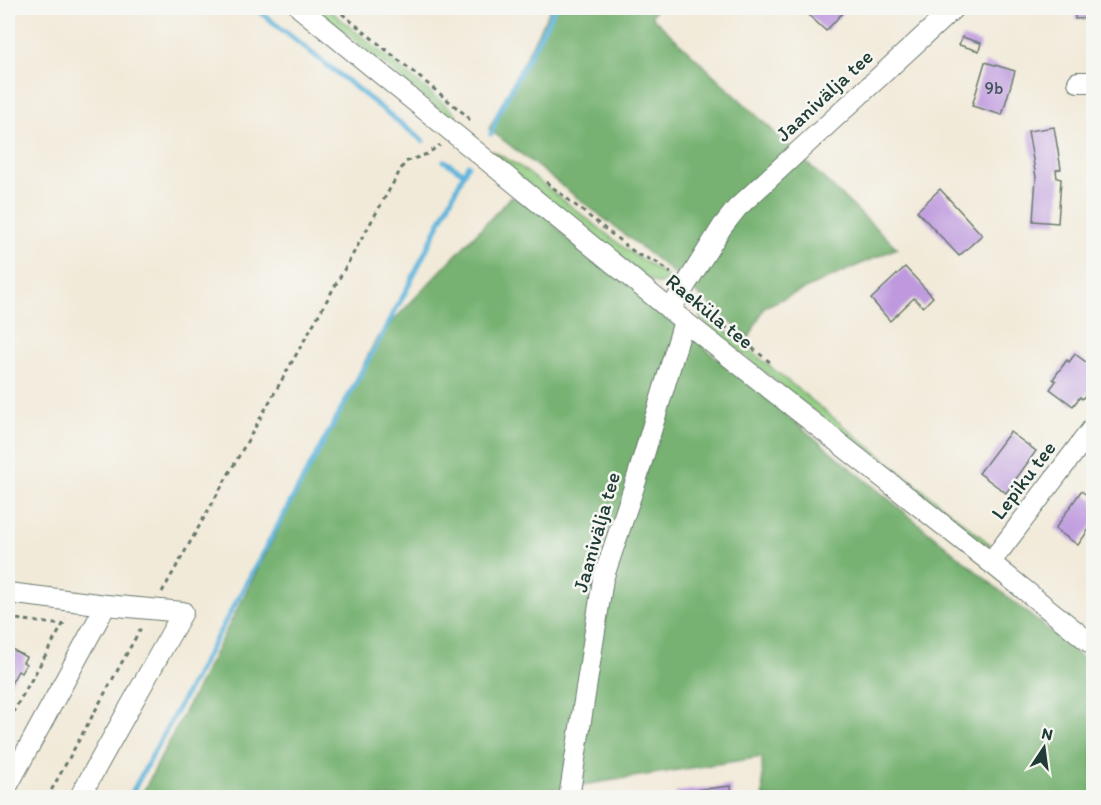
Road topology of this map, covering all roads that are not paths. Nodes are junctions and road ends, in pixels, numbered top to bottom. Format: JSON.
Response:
{"nodes":[{"id":1,"x":300,"y":8,"type":"edge"},
{"id":2,"x":954,"y":8,"type":"edge"},
{"id":3,"x":677,"y":315,"type":"junction"},
{"id":4,"x":1094,"y":426,"type":"edge"},
{"id":5,"x":990,"y":562,"type":"junction"},
{"id":6,"x":8,"y":593,"type":"edge"},
{"id":7,"x":1031,"y":595,"type":"junction"},
{"id":8,"x":106,"y":605,"type":"junction"},
{"id":9,"x":1094,"y":633,"type":"edge"},
{"id":10,"x":1094,"y":646,"type":"edge"},
{"id":11,"x":8,"y":785,"type":"edge"},
{"id":12,"x":79,"y":798,"type":"edge"},
{"id":13,"x":569,"y":798,"type":"edge"}],
"edges":[{"from":1,"to":3,"type":"street","name":"Raeküla tee"},
{"from":2,"to":3,"type":"street","name":"Jaanivälja tee"},
{"from":3,"to":5,"type":"street","name":"Raeküla tee"},
{"from":3,"to":13,"type":"street","name":"Jaanivälja tee"},
{"from":4,"to":5,"type":"street","name":"Lepiku tee"},
{"from":5,"to":7,"type":"street","name":"Raeküla tee"},
{"from":6,"to":8,"type":"street"},
{"from":7,"to":9,"type":"street"},
{"from":7,"to":10,"type":"street","name":"Raeküla tee"},
{"from":8,"to":11,"type":"street"},
{"from":8,"to":12,"type":"street"}]}
